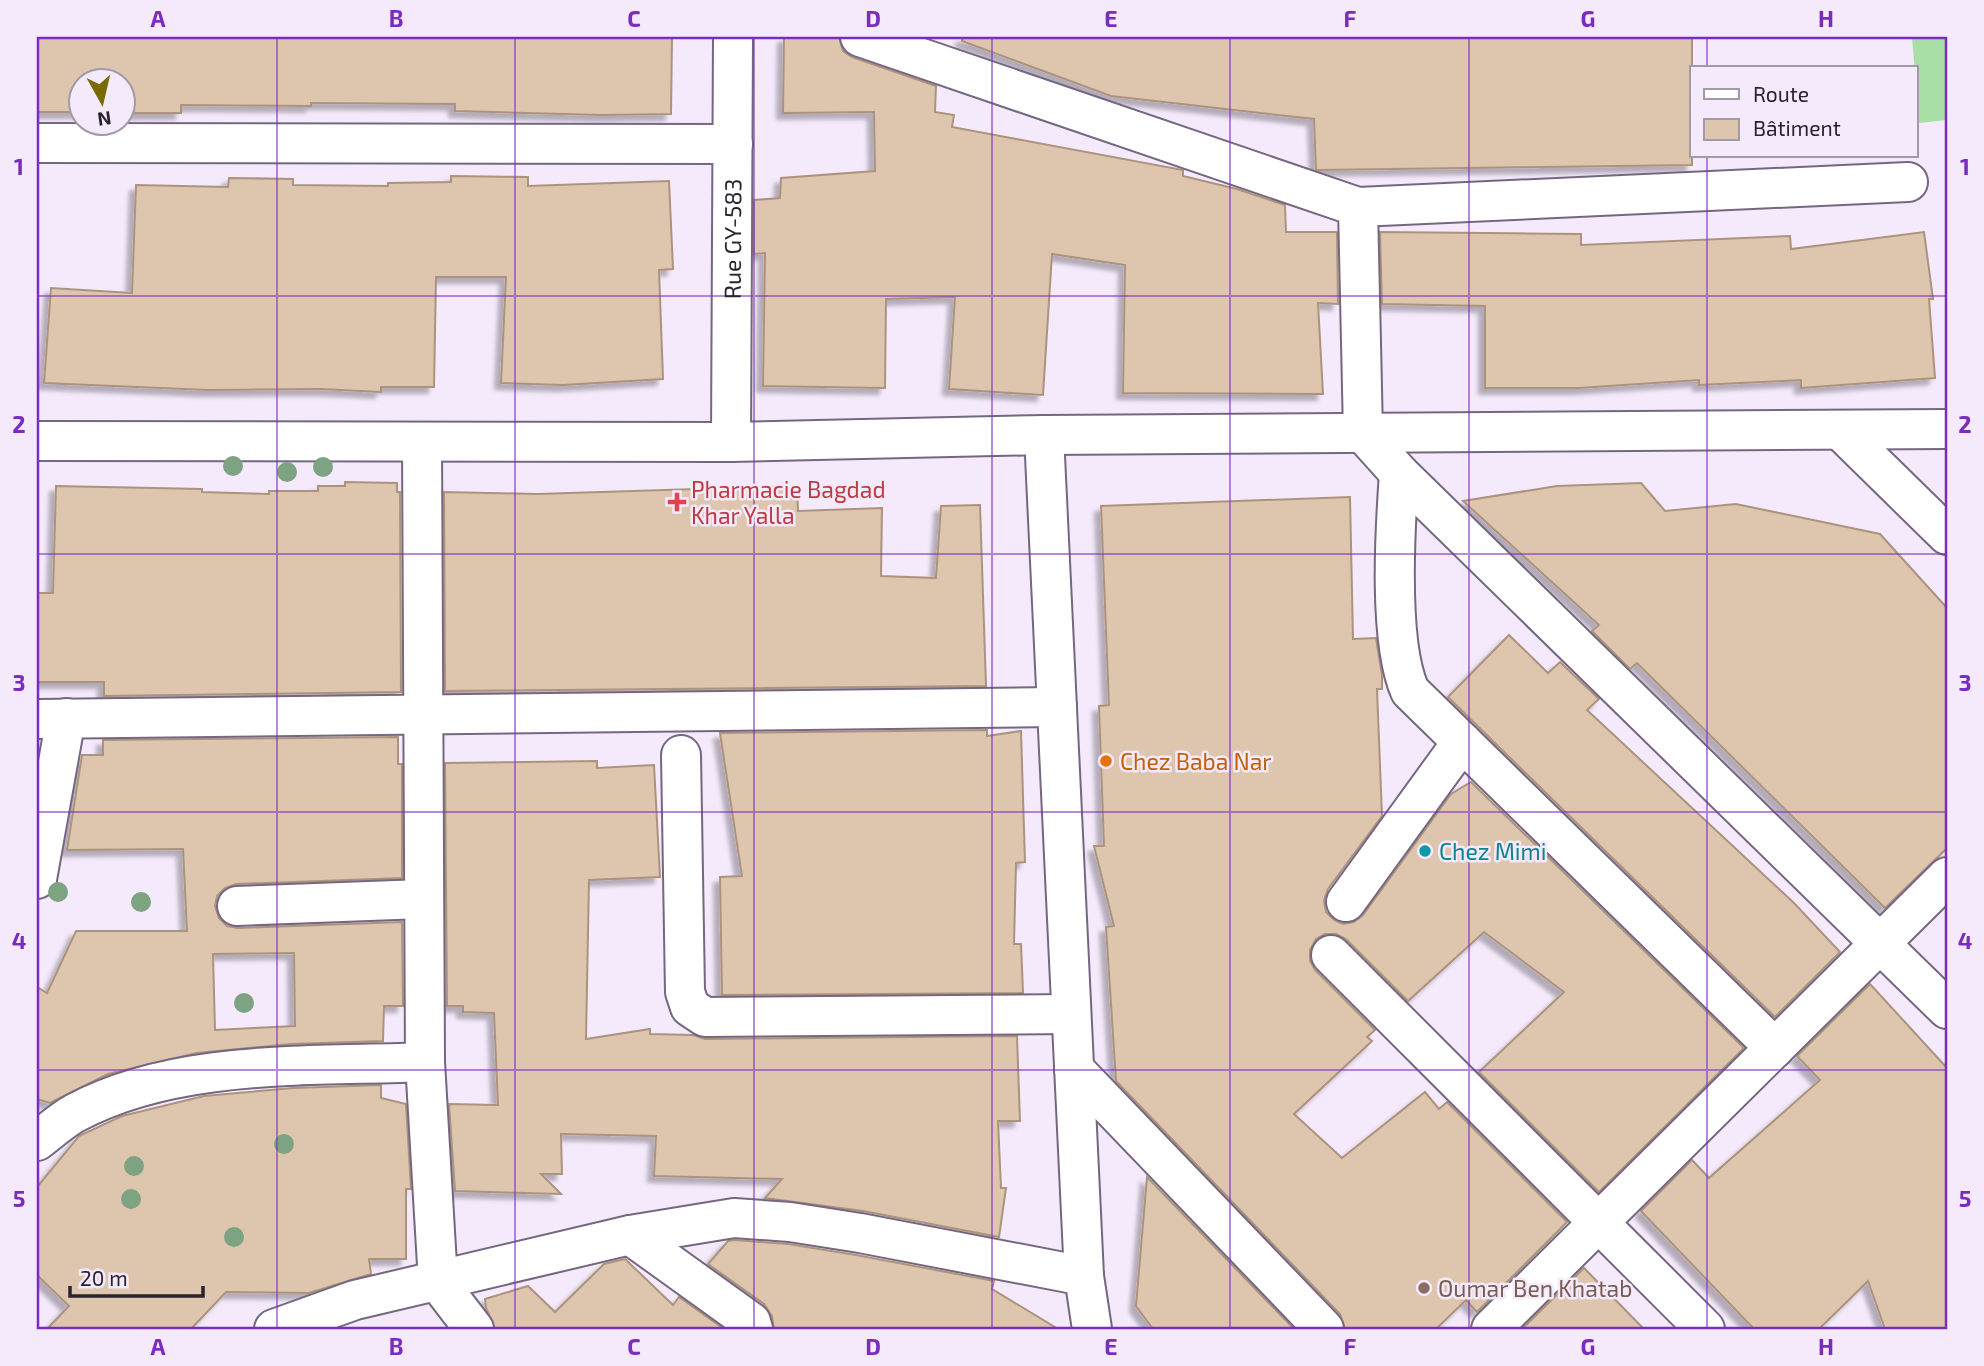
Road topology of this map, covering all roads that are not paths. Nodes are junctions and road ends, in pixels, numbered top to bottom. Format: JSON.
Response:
{"nodes":[{"id":1,"x":733,"y":37,"type":"edge"},
{"id":2,"x":860,"y":37,"type":"edge"},
{"id":3,"x":37,"y":144,"type":"edge"},
{"id":4,"x":733,"y":144,"type":"junction"},
{"id":5,"x":1908,"y":182,"type":"dead end"},
{"id":6,"x":1358,"y":206,"type":"junction"},
{"id":7,"x":1947,"y":429,"type":"edge"},
{"id":8,"x":1840,"y":430,"type":"junction"},
{"id":9,"x":1363,"y":433,"type":"junction"},
{"id":10,"x":1044,"y":435,"type":"junction"},
{"id":11,"x":37,"y":441,"type":"edge"},
{"id":12,"x":422,"y":442,"type":"junction"},
{"id":13,"x":731,"y":442,"type":"junction"},
{"id":14,"x":1399,"y":473,"type":"junction"},
{"id":15,"x":1947,"y":535,"type":"edge"},
{"id":16,"x":1057,"y":707,"type":"junction"},
{"id":17,"x":424,"y":715,"type":"junction"},
{"id":18,"x":52,"y":718,"type":"edge"},
{"id":19,"x":1462,"y":742,"type":"junction"},
{"id":20,"x":681,"y":755,"type":"dead end"},
{"id":21,"x":1947,"y":877,"type":"edge"},
{"id":22,"x":37,"y":879,"type":"edge"},
{"id":23,"x":423,"y":899,"type":"junction"},
{"id":24,"x":1346,"y":902,"type":"dead end"},
{"id":25,"x":237,"y":906,"type":"dead end"},
{"id":26,"x":1881,"y":943,"type":"junction"},
{"id":27,"x":1331,"y":955,"type":"dead end"},
{"id":28,"x":1947,"y":1009,"type":"edge"},
{"id":29,"x":1071,"y":1014,"type":"junction"},
{"id":30,"x":1774,"y":1048,"type":"junction"},
{"id":31,"x":425,"y":1062,"type":"junction"},
{"id":32,"x":1074,"y":1069,"type":"junction"},
{"id":33,"x":37,"y":1141,"type":"edge"},
{"id":34,"x":1600,"y":1222,"type":"junction"},
{"id":35,"x":630,"y":1235,"type":"junction"},
{"id":36,"x":1084,"y":1276,"type":"junction"},
{"id":37,"x":438,"y":1282,"type":"junction"},
{"id":38,"x":274,"y":1329,"type":"edge"},
{"id":39,"x":474,"y":1329,"type":"edge"},
{"id":40,"x":752,"y":1329,"type":"edge"},
{"id":41,"x":1092,"y":1329,"type":"edge"},
{"id":42,"x":1324,"y":1329,"type":"edge"},
{"id":43,"x":1491,"y":1329,"type":"edge"},
{"id":44,"x":1705,"y":1329,"type":"edge"}],
"edges":[{"from":1,"to":4,"type":"street","name":"Rue GY-583"},
{"from":2,"to":6,"type":"street"},
{"from":3,"to":4,"type":"street"},
{"from":4,"to":13,"type":"street","name":"Rue GY-583"},
{"from":5,"to":6,"type":"street"},
{"from":6,"to":9,"type":"street"},
{"from":7,"to":8,"type":"street"},
{"from":8,"to":9,"type":"street"},
{"from":8,"to":15,"type":"street"},
{"from":9,"to":10,"type":"street"},
{"from":9,"to":14,"type":"street"},
{"from":10,"to":13,"type":"street"},
{"from":10,"to":16,"type":"street"},
{"from":11,"to":12,"type":"street"},
{"from":12,"to":13,"type":"street"},
{"from":12,"to":17,"type":"street"},
{"from":14,"to":19,"type":"street"},
{"from":14,"to":26,"type":"street"},
{"from":16,"to":17,"type":"street"},
{"from":16,"to":29,"type":"street"},
{"from":17,"to":18,"type":"street"},
{"from":17,"to":23,"type":"street"},
{"from":18,"to":22,"type":"street"},
{"from":19,"to":24,"type":"street"},
{"from":19,"to":30,"type":"street"},
{"from":20,"to":29,"type":"street"},
{"from":21,"to":26,"type":"street"},
{"from":23,"to":25,"type":"street"},
{"from":23,"to":31,"type":"street"},
{"from":26,"to":28,"type":"street"},
{"from":26,"to":30,"type":"street"},
{"from":27,"to":34,"type":"street"},
{"from":29,"to":32,"type":"street"},
{"from":30,"to":34,"type":"street"},
{"from":31,"to":33,"type":"street"},
{"from":31,"to":37,"type":"street"},
{"from":32,"to":36,"type":"street"},
{"from":32,"to":42,"type":"street"},
{"from":34,"to":43,"type":"street"},
{"from":34,"to":44,"type":"street"},
{"from":35,"to":36,"type":"street"},
{"from":35,"to":37,"type":"street"},
{"from":35,"to":40,"type":"street"},
{"from":36,"to":41,"type":"street"},
{"from":37,"to":38,"type":"street"},
{"from":37,"to":39,"type":"street"}]}
